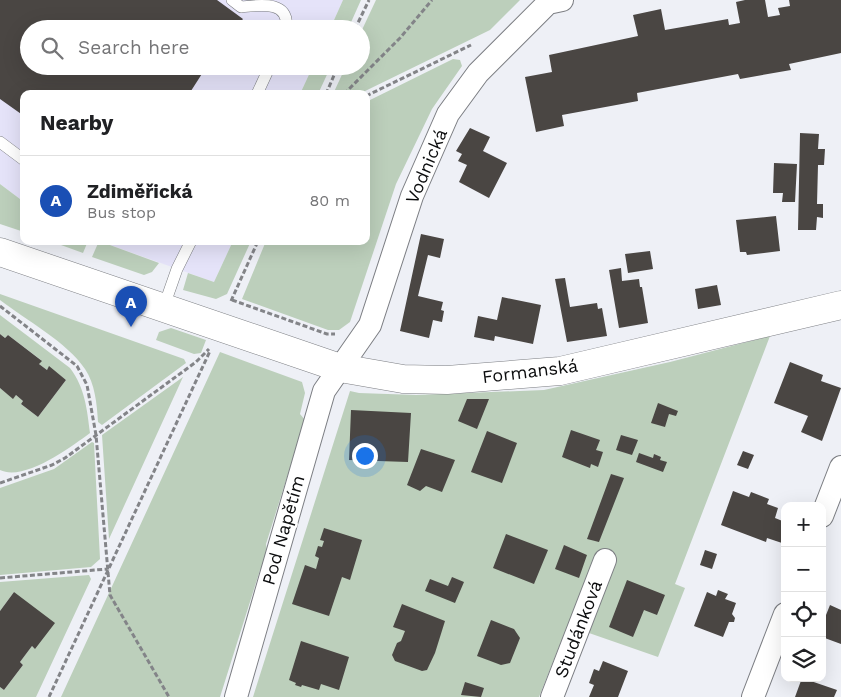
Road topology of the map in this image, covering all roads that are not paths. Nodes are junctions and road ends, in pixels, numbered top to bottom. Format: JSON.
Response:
{"nodes":[{"id":1,"x":232,"y":0,"type":"edge"},
{"id":2,"x":553,"y":1,"type":"edge"},
{"id":3,"x":285,"y":20,"type":"edge"},
{"id":4,"x":266,"y":75,"type":"edge"},
{"id":5,"x":260,"y":90,"type":"edge"},
{"id":6,"x":0,"y":142,"type":"edge"},
{"id":7,"x":20,"y":157,"type":"edge"},
{"id":8,"x":189,"y":245,"type":"edge"},
{"id":9,"x":0,"y":252,"type":"edge"},
{"id":10,"x":841,"y":305,"type":"edge"},
{"id":11,"x":163,"y":308,"type":"junction"},
{"id":12,"x":340,"y":368,"type":"junction"},
{"id":13,"x":841,"y":467,"type":"edge"},
{"id":14,"x":826,"y":506,"type":"edge"},
{"id":15,"x":605,"y":560,"type":"dead end"},
{"id":16,"x":781,"y":624,"type":"edge"},
{"id":17,"x":236,"y":697,"type":"edge"},
{"id":18,"x":552,"y":697,"type":"edge"},
{"id":19,"x":753,"y":697,"type":"edge"}],
"edges":[{"from":1,"to":3,"type":"lane"},
{"from":2,"to":12,"type":"street","name":"Vodnická"},
{"from":4,"to":5,"type":"lane"},
{"from":6,"to":7,"type":"lane"},
{"from":8,"to":11,"type":"lane"},
{"from":9,"to":11,"type":"street","name":"Formanská"},
{"from":10,"to":12,"type":"street","name":"Formanská"},
{"from":11,"to":12,"type":"street","name":"Formanská"},
{"from":12,"to":17,"type":"street","name":"Pod Napětím"},
{"from":13,"to":14,"type":"street"},
{"from":15,"to":18,"type":"street","name":"Studánková"},
{"from":16,"to":19,"type":"street"}]}
